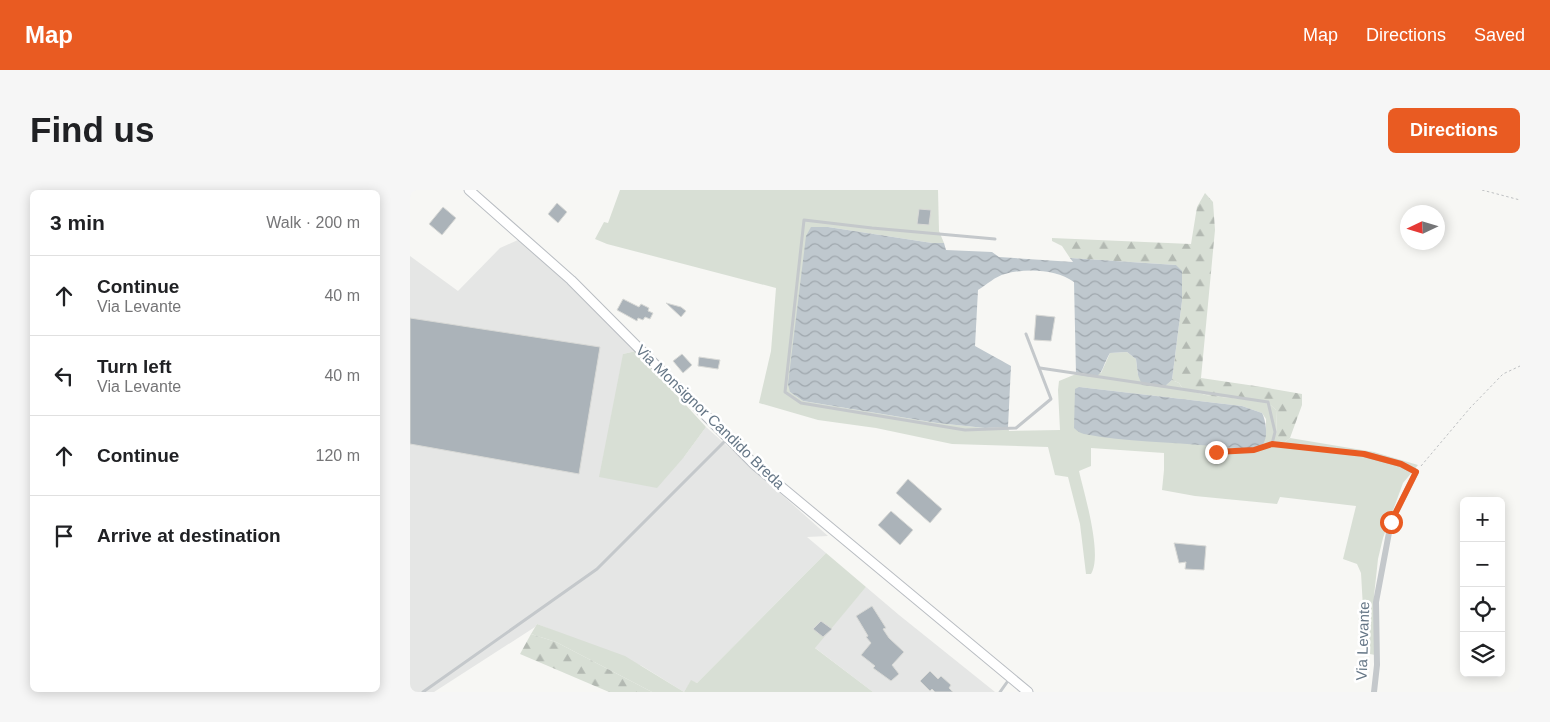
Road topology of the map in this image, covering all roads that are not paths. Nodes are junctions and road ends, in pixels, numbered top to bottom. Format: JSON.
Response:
{"nodes":[{"id":1,"x":469,"y":190,"type":"edge"},
{"id":2,"x":995,"y":239,"type":"dead end"},
{"id":3,"x":1026,"y":334,"type":"dead end"},
{"id":4,"x":1039,"y":368,"type":"junction"},
{"id":5,"x":728,"y":438,"type":"junction"},
{"id":6,"x":1272,"y":444,"type":"junction"},
{"id":7,"x":1216,"y":452,"type":"dead end"},
{"id":8,"x":1364,"y":454,"type":"joint"},
{"id":9,"x":1011,"y":678,"type":"junction"},
{"id":10,"x":423,"y":692,"type":"edge"},
{"id":11,"x":1000,"y":692,"type":"edge"},
{"id":12,"x":1028,"y":692,"type":"edge"},
{"id":13,"x":1374,"y":692,"type":"edge"}],
"edges":[{"from":1,"to":5,"type":"main road","name":"Via Monsignor Candido Breda"},
{"from":2,"to":4,"type":"lane"},
{"from":3,"to":4,"type":"lane"},
{"from":4,"to":6,"type":"lane"},
{"from":5,"to":9,"type":"main road","name":"Via Monsignor Candido Breda"},
{"from":5,"to":10,"type":"lane"},
{"from":6,"to":7,"type":"lane"},
{"from":6,"to":8,"type":"lane"},
{"from":8,"to":13,"type":"street","name":"Via Levante"},
{"from":9,"to":11,"type":"lane"},
{"from":9,"to":12,"type":"main road","name":"Via Monsignor Candido Breda"}]}
